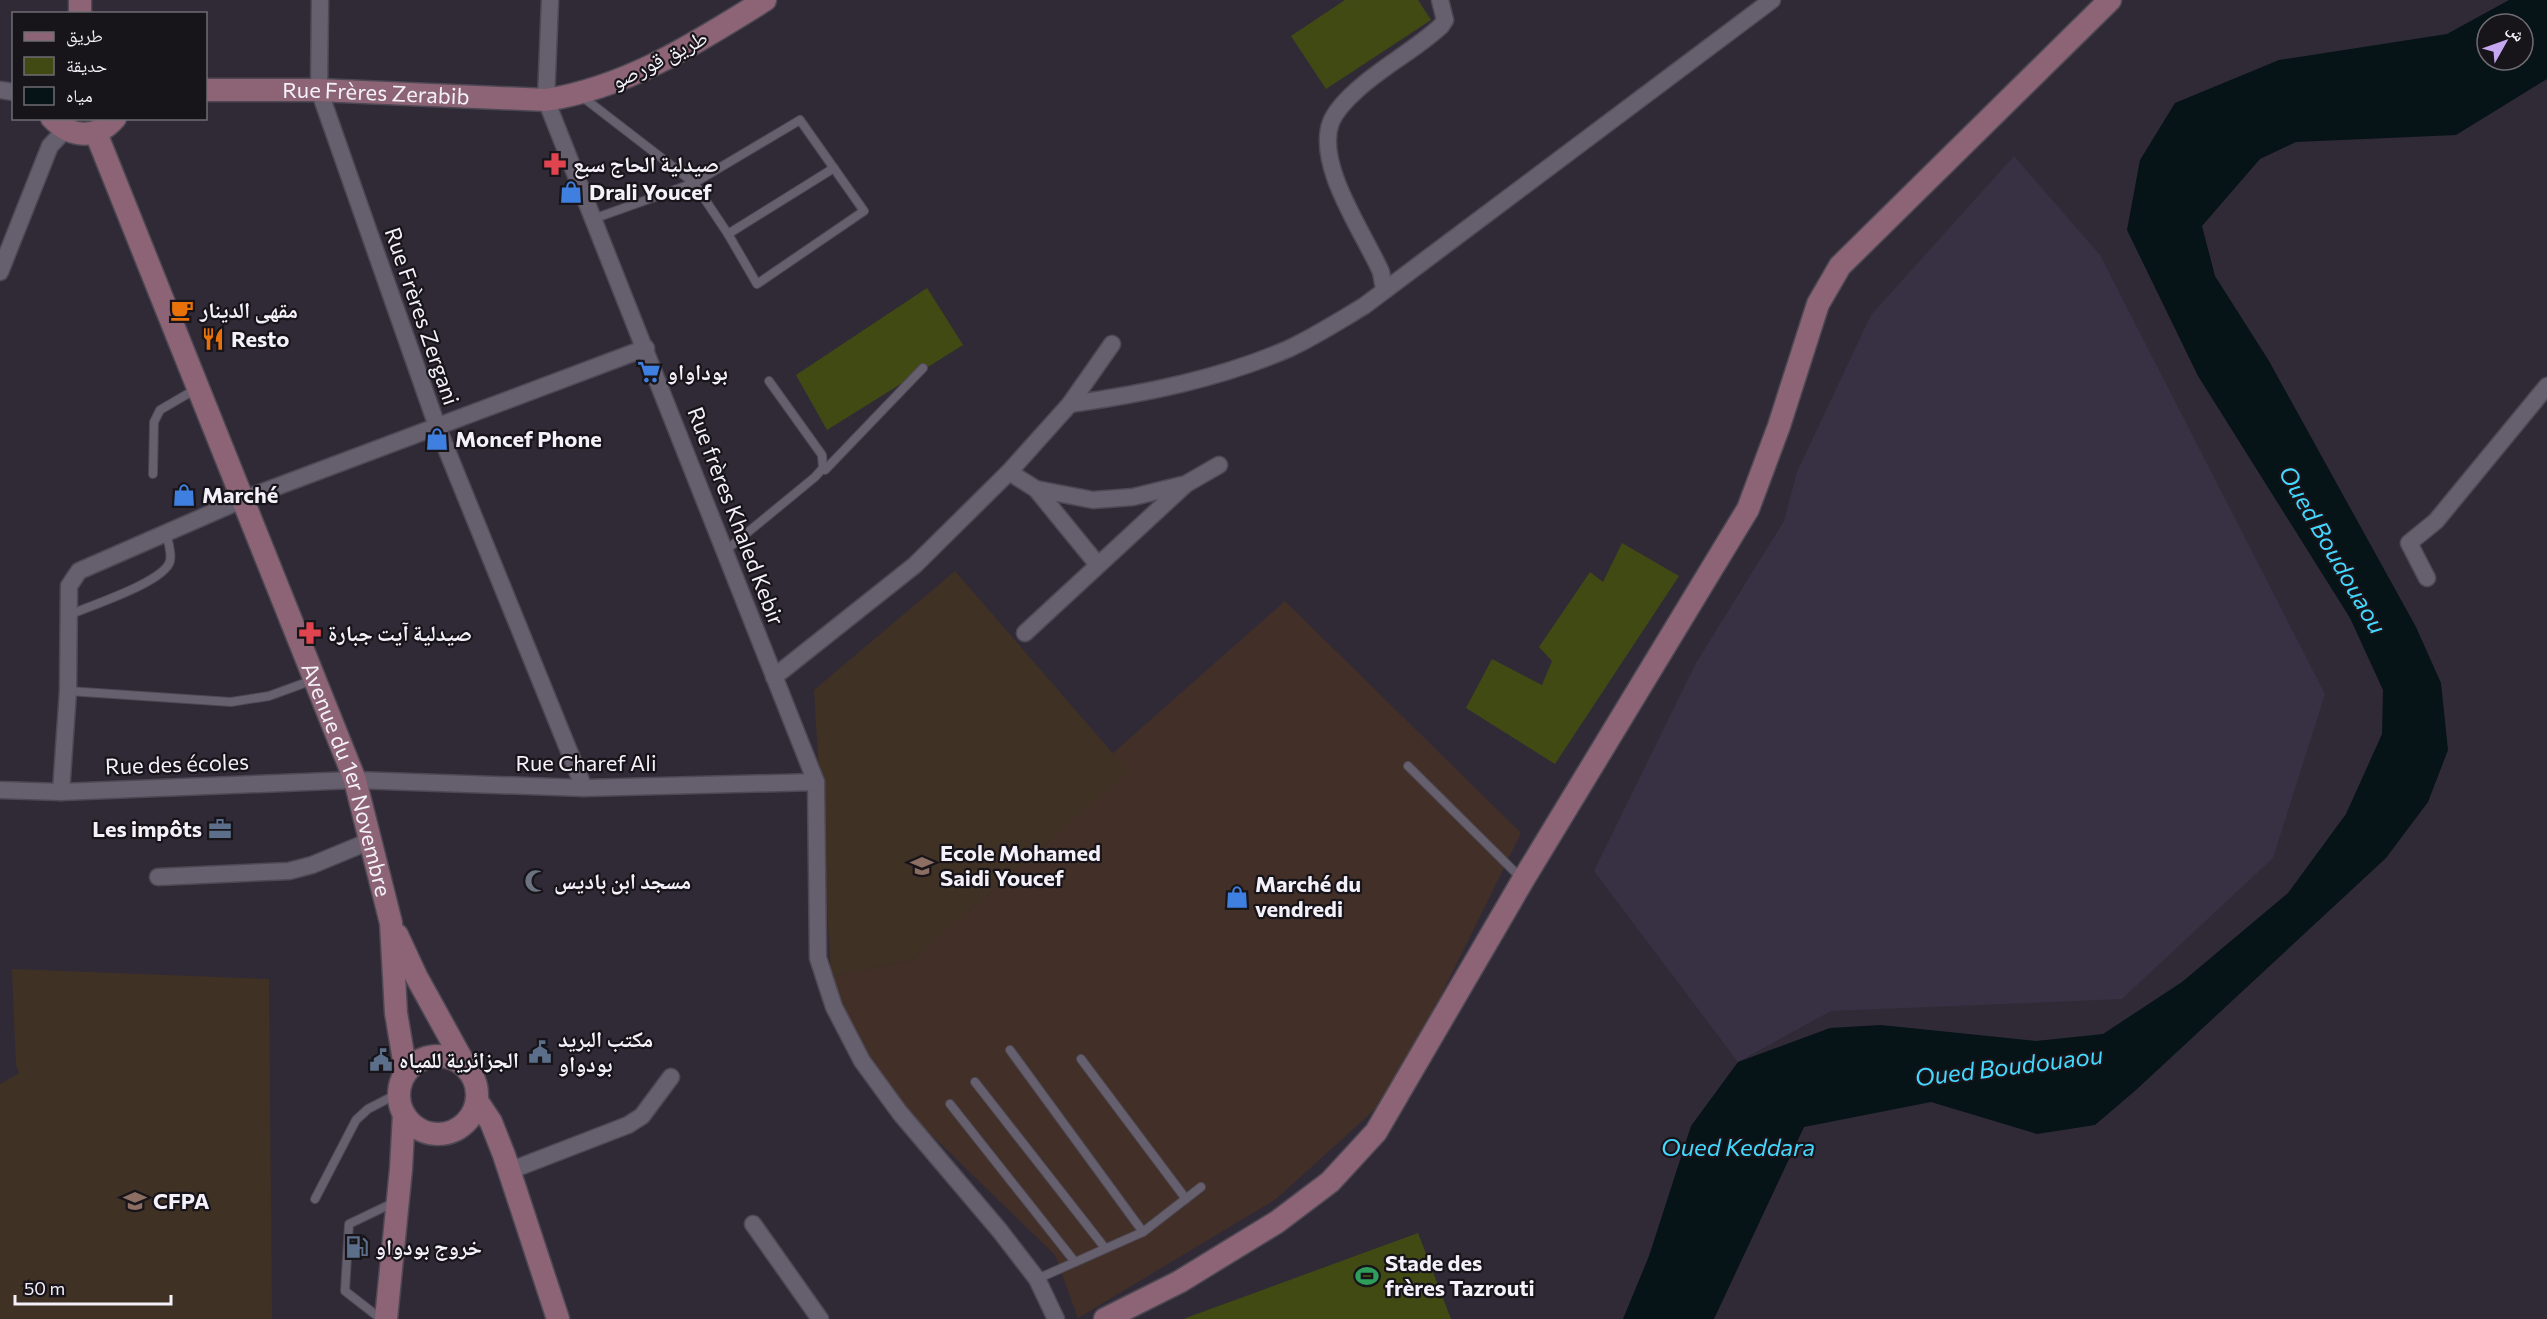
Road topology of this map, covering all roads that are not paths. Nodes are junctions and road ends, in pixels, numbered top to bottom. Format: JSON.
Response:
{"nodes":[{"id":1,"x":320,"y":0,"type":"edge"},
{"id":2,"x":550,"y":0,"type":"edge"},
{"id":3,"x":765,"y":0,"type":"edge"},
{"id":4,"x":1772,"y":0,"type":"edge"},
{"id":5,"x":2110,"y":0,"type":"edge"},
{"id":6,"x":1445,"y":3,"type":"edge"},
{"id":7,"x":207,"y":90,"type":"edge"},
{"id":8,"x":319,"y":90,"type":"junction"},
{"id":9,"x":579,"y":95,"type":"junction"},
{"id":10,"x":546,"y":100,"type":"junction"},
{"id":11,"x":113,"y":120,"type":"edge"},
{"id":12,"x":59,"y":124,"type":"edge"},
{"id":13,"x":96,"y":133,"type":"junction"},
{"id":14,"x":834,"y":168,"type":"junction"},
{"id":15,"x":694,"y":183,"type":"junction"},
{"id":16,"x":594,"y":219,"type":"junction"},
{"id":17,"x":728,"y":234,"type":"junction"},
{"id":18,"x":0,"y":272,"type":"edge"},
{"id":19,"x":1384,"y":289,"type":"junction"},
{"id":20,"x":1112,"y":344,"type":"dead end"},
{"id":21,"x":646,"y":348,"type":"junction"},
{"id":22,"x":923,"y":368,"type":"dead end"},
{"id":23,"x":769,"y":381,"type":"dead end"},
{"id":24,"x":2547,"y":386,"type":"edge"},
{"id":25,"x":199,"y":387,"type":"junction"},
{"id":26,"x":1070,"y":404,"type":"junction"},
{"id":27,"x":437,"y":426,"type":"junction"},
{"id":28,"x":1219,"y":465,"type":"dead end"},
{"id":29,"x":823,"y":468,"type":"junction"},
{"id":30,"x":1009,"y":472,"type":"junction"},
{"id":31,"x":153,"y":474,"type":"dead end"},
{"id":32,"x":1186,"y":484,"type":"junction"},
{"id":33,"x":1036,"y":489,"type":"junction"},
{"id":34,"x":244,"y":499,"type":"junction"},
{"id":35,"x":166,"y":533,"type":"junction"},
{"id":36,"x":725,"y":551,"type":"junction"},
{"id":37,"x":1098,"y":565,"type":"junction"},
{"id":38,"x":2427,"y":578,"type":"dead end"},
{"id":39,"x":69,"y":615,"type":"junction"},
{"id":40,"x":1025,"y":633,"type":"dead end"},
{"id":41,"x":774,"y":677,"type":"junction"},
{"id":42,"x":313,"y":680,"type":"junction"},
{"id":43,"x":68,"y":691,"type":"junction"},
{"id":44,"x":1408,"y":766,"type":"dead end"},
{"id":45,"x":355,"y":780,"type":"junction"},
{"id":46,"x":816,"y":782,"type":"junction"},
{"id":47,"x":584,"y":788,"type":"junction"},
{"id":48,"x":0,"y":790,"type":"edge"},
{"id":49,"x":61,"y":792,"type":"junction"},
{"id":50,"x":370,"y":841,"type":"junction"},
{"id":51,"x":158,"y":877,"type":"dead end"},
{"id":52,"x":1523,"y":880,"type":"junction"},
{"id":53,"x":391,"y":923,"type":"junction"},
{"id":54,"x":1010,"y":1050,"type":"dead end"},
{"id":55,"x":1081,"y":1059,"type":"dead end"},
{"id":56,"x":465,"y":1065,"type":"junction"},
{"id":57,"x":671,"y":1077,"type":"dead end"},
{"id":58,"x":975,"y":1082,"type":"dead end"},
{"id":59,"x":403,"y":1093,"type":"junction"},
{"id":60,"x":477,"y":1101,"type":"junction"},
{"id":61,"x":950,"y":1104,"type":"dead end"},
{"id":62,"x":462,"y":1127,"type":"junction"},
{"id":63,"x":431,"y":1133,"type":"junction"},
{"id":64,"x":506,"y":1163,"type":"junction"},
{"id":65,"x":401,"y":1169,"type":"junction"},
{"id":66,"x":1201,"y":1187,"type":"dead end"},
{"id":67,"x":315,"y":1199,"type":"dead end"},
{"id":68,"x":1186,"y":1199,"type":"junction"},
{"id":69,"x":398,"y":1201,"type":"junction"},
{"id":70,"x":753,"y":1224,"type":"dead end"},
{"id":71,"x":1143,"y":1232,"type":"junction"},
{"id":72,"x":1105,"y":1248,"type":"junction"},
{"id":73,"x":1075,"y":1262,"type":"junction"},
{"id":74,"x":1036,"y":1279,"type":"junction"},
{"id":75,"x":381,"y":1319,"type":"edge"},
{"id":76,"x":386,"y":1319,"type":"edge"},
{"id":77,"x":558,"y":1319,"type":"edge"},
{"id":78,"x":820,"y":1319,"type":"edge"},
{"id":79,"x":1056,"y":1319,"type":"edge"},
{"id":80,"x":1105,"y":1319,"type":"edge"}],
"edges":[{"from":1,"to":8,"type":"street","name":"Rue Frères Zergani"},
{"from":2,"to":10,"type":"street"},
{"from":3,"to":9,"type":"main road","name":"طريق قورصو"},
{"from":4,"to":19,"type":"street"},
{"from":5,"to":52,"type":"main road"},
{"from":6,"to":19,"type":"street"},
{"from":7,"to":8,"type":"main road","name":"Rue Frères Zerabib"},
{"from":8,"to":10,"type":"main road","name":"Rue Frères Zerabib"},
{"from":8,"to":27,"type":"street","name":"Rue Frères Zergani"},
{"from":9,"to":10,"type":"main road","name":"طريق قورصو"},
{"from":9,"to":15,"type":"lane"},
{"from":10,"to":16,"type":"street","name":"Rue frères Khaled Kebir"},
{"from":11,"to":13,"type":"main road"},
{"from":12,"to":13,"type":"main road"},
{"from":12,"to":18,"type":"street"},
{"from":13,"to":25,"type":"main road","name":"Avenue du 1er Novembre"},
{"from":14,"to":15,"type":"lane"},
{"from":14,"to":17,"type":"lane"},
{"from":14,"to":17,"type":"lane"},
{"from":15,"to":16,"type":"lane"},
{"from":15,"to":17,"type":"lane"},
{"from":16,"to":21,"type":"street","name":"Rue frères Khaled Kebir"},
{"from":19,"to":26,"type":"street"},
{"from":20,"to":26,"type":"street"},
{"from":21,"to":27,"type":"street"},
{"from":21,"to":36,"type":"street","name":"Rue frères Khaled Kebir"},
{"from":22,"to":29,"type":"lane"},
{"from":23,"to":29,"type":"lane"},
{"from":24,"to":38,"type":"street"},
{"from":25,"to":31,"type":"lane"},
{"from":25,"to":34,"type":"main road","name":"Avenue du 1er Novembre"},
{"from":26,"to":30,"type":"street"},
{"from":27,"to":34,"type":"street"},
{"from":27,"to":47,"type":"street","name":"Rue Frères Zergani"},
{"from":28,"to":32,"type":"street"},
{"from":29,"to":36,"type":"lane"},
{"from":30,"to":33,"type":"street"},
{"from":30,"to":41,"type":"street"},
{"from":32,"to":33,"type":"street"},
{"from":32,"to":37,"type":"street"},
{"from":33,"to":37,"type":"street"},
{"from":34,"to":35,"type":"street"},
{"from":34,"to":42,"type":"main road","name":"Avenue du 1er Novembre"},
{"from":35,"to":39,"type":"street"},
{"from":35,"to":39,"type":"lane"},
{"from":36,"to":41,"type":"street","name":"Rue frères Khaled Kebir"},
{"from":37,"to":40,"type":"street"},
{"from":39,"to":43,"type":"street"},
{"from":41,"to":46,"type":"street","name":"Rue frères Khaled Kebir"},
{"from":42,"to":43,"type":"lane"},
{"from":42,"to":45,"type":"main road","name":"Avenue du 1er Novembre"},
{"from":43,"to":49,"type":"street"},
{"from":44,"to":52,"type":"lane"},
{"from":45,"to":47,"type":"street","name":"Rue Charef Ali"},
{"from":45,"to":49,"type":"street","name":"Rue des écoles"},
{"from":45,"to":50,"type":"main road","name":"Avenue du 1er Novembre"},
{"from":46,"to":47,"type":"street","name":"Rue Charef Ali"},
{"from":46,"to":74,"type":"street"},
{"from":48,"to":49,"type":"street","name":"Rue des écoles"},
{"from":50,"to":51,"type":"street"},
{"from":50,"to":53,"type":"main road","name":"Avenue du 1er Novembre"},
{"from":52,"to":80,"type":"main road"},
{"from":53,"to":56,"type":"main road"},
{"from":53,"to":59,"type":"main road","name":"Avenue du 1er Novembre"},
{"from":54,"to":71,"type":"lane"},
{"from":55,"to":68,"type":"lane"},
{"from":56,"to":59,"type":"main road"},
{"from":56,"to":60,"type":"main road"},
{"from":57,"to":64,"type":"street"},
{"from":58,"to":72,"type":"lane"},
{"from":59,"to":63,"type":"main road"},
{"from":59,"to":65,"type":"main road","name":"Avenue du 1er Novembre"},
{"from":59,"to":67,"type":"lane"},
{"from":60,"to":62,"type":"main road"},
{"from":60,"to":64,"type":"main road"},
{"from":61,"to":73,"type":"lane"},
{"from":62,"to":63,"type":"main road"},
{"from":62,"to":64,"type":"main road"},
{"from":63,"to":65,"type":"main road"},
{"from":64,"to":77,"type":"main road"},
{"from":65,"to":69,"type":"main road","name":"Avenue du 1er Novembre"},
{"from":66,"to":68,"type":"lane"},
{"from":68,"to":71,"type":"lane"},
{"from":69,"to":75,"type":"lane"},
{"from":69,"to":76,"type":"main road","name":"Avenue du 1er Novembre"},
{"from":70,"to":78,"type":"street"},
{"from":71,"to":72,"type":"lane"},
{"from":72,"to":73,"type":"lane"},
{"from":73,"to":74,"type":"lane"},
{"from":74,"to":79,"type":"street"}]}
